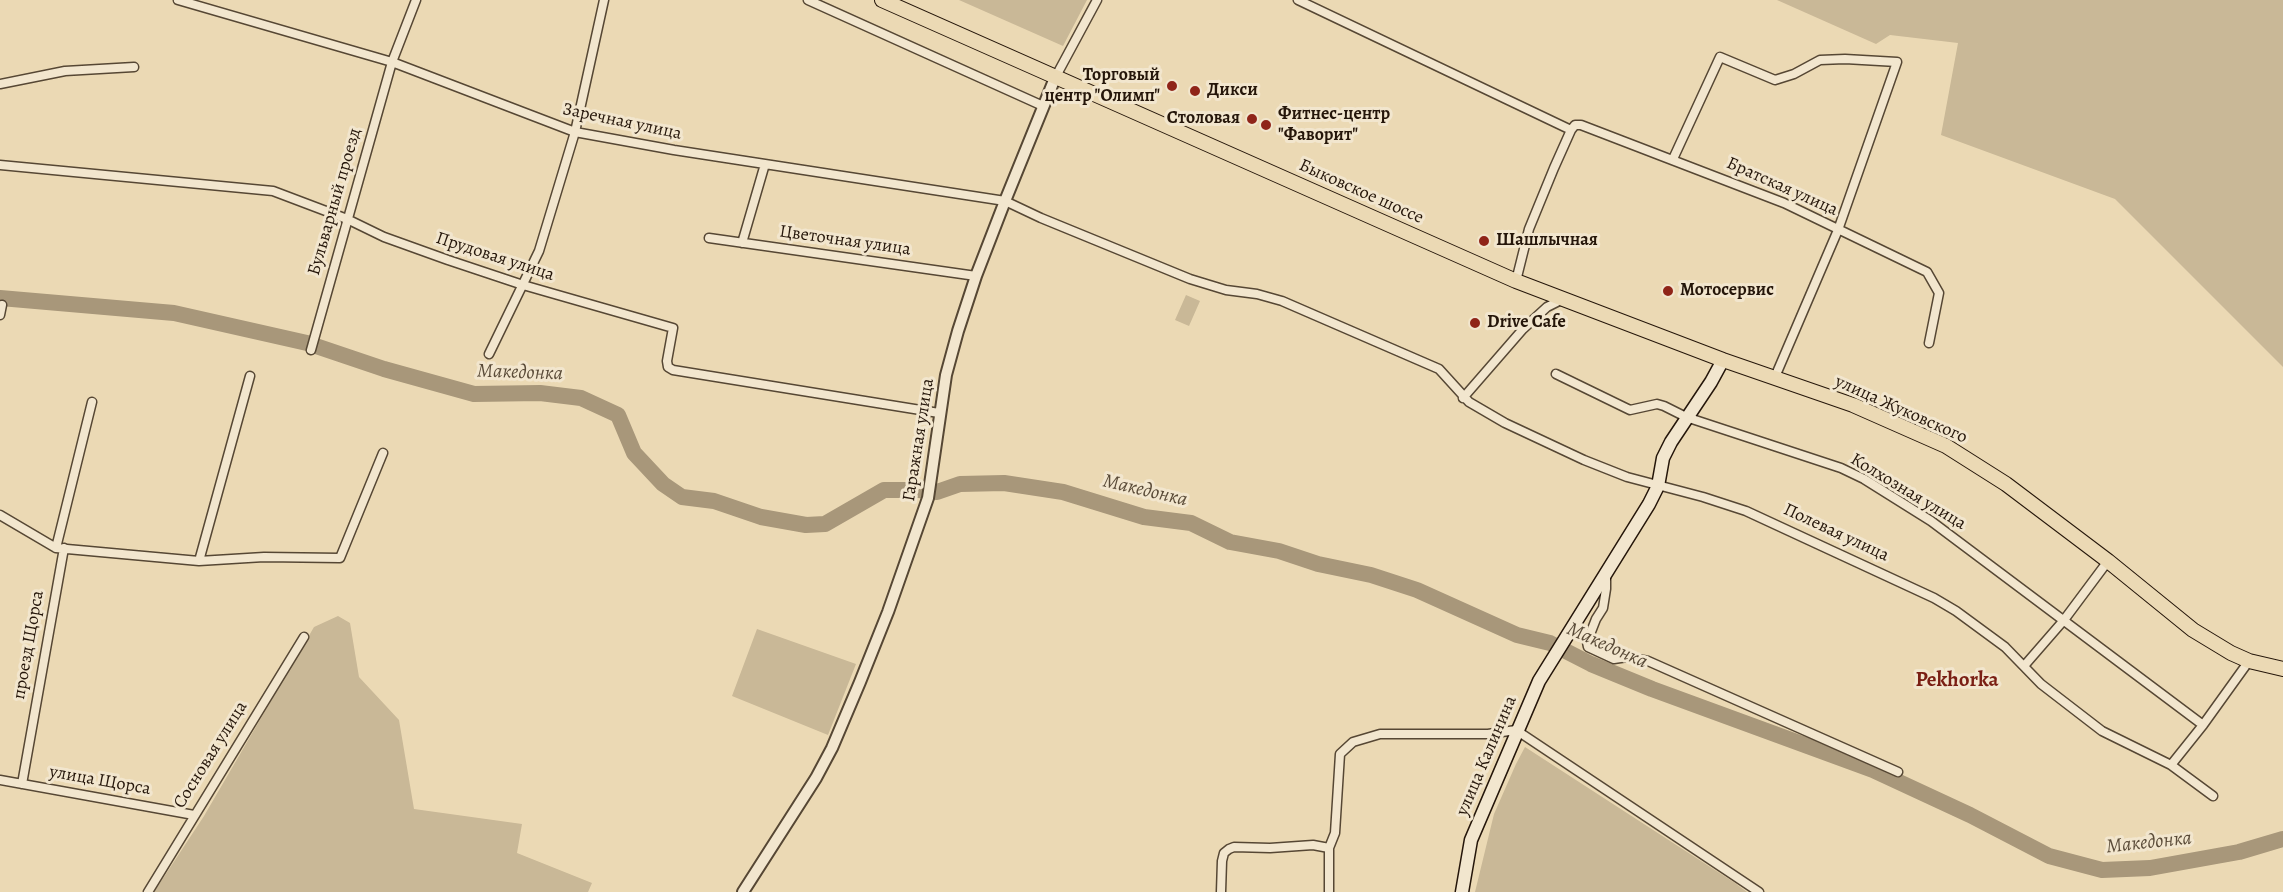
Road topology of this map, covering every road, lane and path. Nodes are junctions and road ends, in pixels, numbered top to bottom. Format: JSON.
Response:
{"nodes":[{"id":1,"x":178,"y":0,"type":"edge"},
{"id":2,"x":416,"y":0,"type":"edge"},
{"id":3,"x":604,"y":0,"type":"edge"},
{"id":4,"x":808,"y":0,"type":"edge"},
{"id":5,"x":882,"y":0,"type":"edge"},
{"id":6,"x":1097,"y":0,"type":"edge"},
{"id":7,"x":1298,"y":0,"type":"edge"},
{"id":8,"x":195,"y":3,"type":"edge"},
{"id":9,"x":392,"y":62,"type":"junction"},
{"id":10,"x":134,"y":67,"type":"dead end"},
{"id":11,"x":1055,"y":78,"type":"junction"},
{"id":12,"x":0,"y":84,"type":"edge"},
{"id":13,"x":1043,"y":106,"type":"junction"},
{"id":14,"x":1571,"y":130,"type":"junction"},
{"id":15,"x":575,"y":132,"type":"junction"},
{"id":16,"x":1673,"y":159,"type":"junction"},
{"id":17,"x":765,"y":164,"type":"junction"},
{"id":18,"x":0,"y":165,"type":"edge"},
{"id":19,"x":1005,"y":201,"type":"junction"},
{"id":20,"x":347,"y":219,"type":"junction"},
{"id":21,"x":1838,"y":230,"type":"junction"},
{"id":22,"x":709,"y":238,"type":"dead end"},
{"id":23,"x":742,"y":243,"type":"junction"},
{"id":24,"x":976,"y":276,"type":"junction"},
{"id":25,"x":1516,"y":280,"type":"junction"},
{"id":26,"x":523,"y":285,"type":"junction"},
{"id":27,"x":1563,"y":299,"type":"junction"},
{"id":28,"x":2,"y":305,"type":"dead end"},
{"id":29,"x":0,"y":315,"type":"edge"},
{"id":30,"x":1929,"y":343,"type":"dead end"},
{"id":31,"x":311,"y":350,"type":"dead end"},
{"id":32,"x":489,"y":354,"type":"dead end"},
{"id":33,"x":1723,"y":360,"type":"junction"},
{"id":34,"x":1556,"y":374,"type":"dead end"},
{"id":35,"x":250,"y":376,"type":"dead end"},
{"id":36,"x":1775,"y":377,"type":"junction"},
{"id":37,"x":1463,"y":398,"type":"junction"},
{"id":38,"x":92,"y":402,"type":"dead end"},
{"id":39,"x":939,"y":413,"type":"junction"},
{"id":40,"x":1686,"y":417,"type":"junction"},
{"id":41,"x":383,"y":453,"type":"dead end"},
{"id":42,"x":1658,"y":486,"type":"junction"},
{"id":43,"x":0,"y":515,"type":"edge"},
{"id":44,"x":60,"y":548,"type":"junction"},
{"id":45,"x":199,"y":561,"type":"junction"},
{"id":46,"x":2108,"y":561,"type":"junction"},
{"id":47,"x":1605,"y":574,"type":"junction"},
{"id":48,"x":2064,"y":620,"type":"junction"},
{"id":49,"x":304,"y":637,"type":"dead end"},
{"id":50,"x":2249,"y":662,"type":"junction"},
{"id":51,"x":2024,"y":666,"type":"junction"},
{"id":52,"x":2283,"y":669,"type":"edge"},
{"id":53,"x":2203,"y":724,"type":"junction"},
{"id":54,"x":1516,"y":730,"type":"junction"},
{"id":55,"x":2171,"y":765,"type":"junction"},
{"id":56,"x":1898,"y":772,"type":"dead end"},
{"id":57,"x":0,"y":780,"type":"edge"},
{"id":58,"x":22,"y":784,"type":"junction"},
{"id":59,"x":2213,"y":796,"type":"dead end"},
{"id":60,"x":194,"y":815,"type":"junction"},
{"id":61,"x":1329,"y":848,"type":"junction"},
{"id":62,"x":148,"y":892,"type":"edge"},
{"id":63,"x":743,"y":892,"type":"edge"},
{"id":64,"x":1221,"y":892,"type":"edge"},
{"id":65,"x":1329,"y":892,"type":"edge"},
{"id":66,"x":1462,"y":892,"type":"edge"},
{"id":67,"x":1759,"y":892,"type":"edge"}],
"edges":[{"from":1,"to":8,"type":"street","name":"Заречная улица"},
{"from":2,"to":9,"type":"street","name":"Бульварный проезд"},
{"from":3,"to":15,"type":"street"},
{"from":4,"to":13,"type":"street"},
{"from":5,"to":11,"type":"main road","name":"Быковское шоссе"},
{"from":6,"to":11,"type":"street"},
{"from":7,"to":14,"type":"street"},
{"from":8,"to":9,"type":"street","name":"Заречная улица"},
{"from":9,"to":15,"type":"street","name":"Заречная улица"},
{"from":9,"to":20,"type":"street","name":"Бульварный проезд"},
{"from":10,"to":12,"type":"street"},
{"from":11,"to":13,"type":"street","name":"Гаражная улица"},
{"from":11,"to":25,"type":"main road","name":"Быковское шоссе"},
{"from":13,"to":19,"type":"street","name":"Гаражная улица"},
{"from":14,"to":16,"type":"street","name":"Братская улица"},
{"from":14,"to":25,"type":"street"},
{"from":15,"to":17,"type":"street","name":"Заречная улица"},
{"from":15,"to":26,"type":"street"},
{"from":16,"to":21,"type":"street","name":"Братская улица"},
{"from":16,"to":21,"type":"street","name":"Братская улица"},
{"from":17,"to":19,"type":"street","name":"Заречная улица"},
{"from":17,"to":23,"type":"street"},
{"from":18,"to":20,"type":"street","name":"Прудовая улица"},
{"from":19,"to":24,"type":"street","name":"Гаражная улица"},
{"from":19,"to":37,"type":"street","name":"Заречная улица"},
{"from":20,"to":26,"type":"street","name":"Прудовая улица"},
{"from":20,"to":31,"type":"street","name":"Бульварный проезд"},
{"from":21,"to":30,"type":"street"},
{"from":21,"to":36,"type":"street"},
{"from":22,"to":23,"type":"street","name":"Цветочная улица"},
{"from":23,"to":24,"type":"street","name":"Цветочная улица"},
{"from":24,"to":39,"type":"street","name":"Гаражная улица"},
{"from":25,"to":27,"type":"main road","name":"Быковское шоссе"},
{"from":26,"to":32,"type":"street"},
{"from":26,"to":39,"type":"street","name":"Прудовая улица"},
{"from":27,"to":33,"type":"main road","name":"улица Жуковского"},
{"from":27,"to":37,"type":"street"},
{"from":28,"to":29,"type":"street"},
{"from":33,"to":36,"type":"main road","name":"улица Жуковского"},
{"from":33,"to":40,"type":"main road","name":"улица Калинина"},
{"from":34,"to":40,"type":"street","name":"Колхозная улица"},
{"from":35,"to":45,"type":"street"},
{"from":36,"to":46,"type":"main road","name":"улица Жуковского"},
{"from":37,"to":42,"type":"street","name":"Полевая улица"},
{"from":38,"to":44,"type":"street","name":"проезд Щорса"},
{"from":39,"to":63,"type":"street","name":"Гаражная улица"},
{"from":40,"to":42,"type":"main road","name":"улица Калинина"},
{"from":40,"to":48,"type":"street","name":"Колхозная улица"},
{"from":41,"to":45,"type":"street"},
{"from":42,"to":47,"type":"main road","name":"улица Калинина"},
{"from":42,"to":51,"type":"street","name":"Полевая улица"},
{"from":43,"to":44,"type":"street"},
{"from":44,"to":45,"type":"street"},
{"from":44,"to":58,"type":"street","name":"проезд Щорса"},
{"from":46,"to":48,"type":"street"},
{"from":46,"to":50,"type":"main road","name":"улица Жуковского"},
{"from":47,"to":54,"type":"main road","name":"улица Калинина"},
{"from":47,"to":56,"type":"street"},
{"from":48,"to":51,"type":"street"},
{"from":48,"to":53,"type":"street","name":"Колхозная улица"},
{"from":49,"to":60,"type":"street","name":"Сосновая улица"},
{"from":50,"to":52,"type":"main road","name":"улица Жуковского"},
{"from":50,"to":53,"type":"street"},
{"from":51,"to":55,"type":"street","name":"Полевая улица"},
{"from":53,"to":55,"type":"street"},
{"from":54,"to":61,"type":"street"},
{"from":54,"to":66,"type":"main road","name":"улица Калинина"},
{"from":54,"to":67,"type":"street"},
{"from":55,"to":59,"type":"street","name":"Полевая улица"},
{"from":57,"to":58,"type":"street","name":"улица Щорса"},
{"from":58,"to":60,"type":"street","name":"улица Щорса"},
{"from":60,"to":62,"type":"street","name":"Сосновая улица"},
{"from":61,"to":64,"type":"street"},
{"from":61,"to":65,"type":"street"}]}
